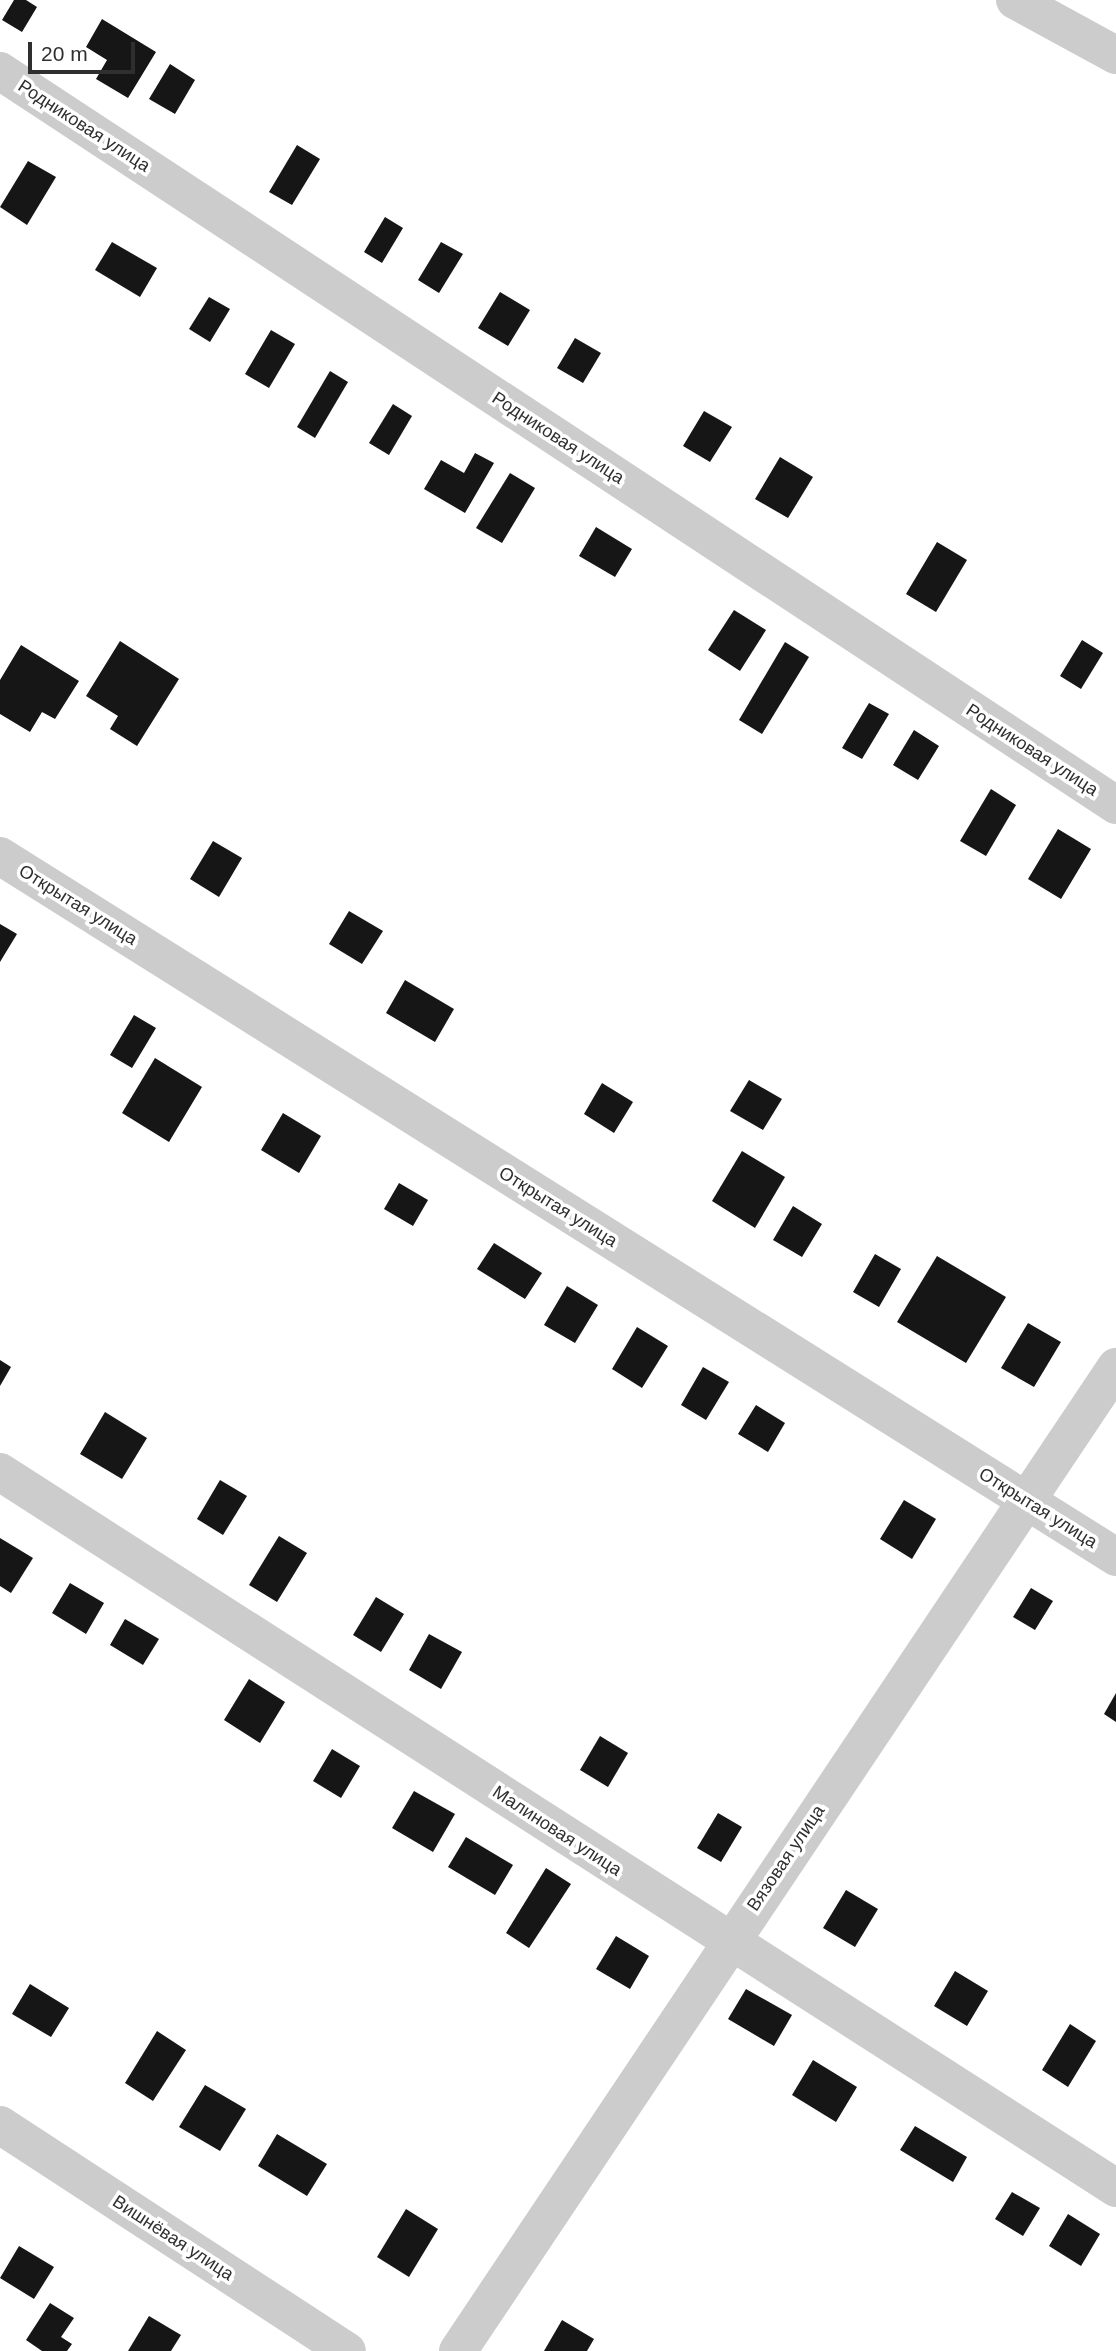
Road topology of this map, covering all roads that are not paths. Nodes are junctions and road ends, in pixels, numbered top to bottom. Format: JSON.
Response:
{"nodes":[{"id":1,"x":1015,"y":0,"type":"edge"},
{"id":2,"x":1116,"y":55,"type":"edge"},
{"id":3,"x":0,"y":71,"type":"edge"},
{"id":4,"x":1116,"y":805,"type":"edge"},
{"id":5,"x":0,"y":856,"type":"edge"},
{"id":6,"x":1116,"y":1367,"type":"edge"},
{"id":7,"x":0,"y":1472,"type":"edge"},
{"id":8,"x":1025,"y":1500,"type":"junction"},
{"id":9,"x":1116,"y":1558,"type":"edge"},
{"id":10,"x":729,"y":1942,"type":"junction"},
{"id":11,"x":0,"y":2124,"type":"edge"},
{"id":12,"x":1116,"y":2188,"type":"edge"},
{"id":13,"x":347,"y":2351,"type":"edge"},
{"id":14,"x":458,"y":2351,"type":"edge"}],
"edges":[{"from":1,"to":2,"type":"street"},
{"from":3,"to":4,"type":"street","name":"Родниковая улица"},
{"from":5,"to":8,"type":"street","name":"Открытая улица"},
{"from":6,"to":8,"type":"street","name":"Вязовая улица"},
{"from":7,"to":10,"type":"street","name":"Малиновая улица"},
{"from":8,"to":9,"type":"street","name":"Открытая улица"},
{"from":8,"to":10,"type":"street","name":"Вязовая улица"},
{"from":10,"to":12,"type":"street","name":"Малиновая улица"},
{"from":10,"to":14,"type":"street","name":"Вязовая улица"},
{"from":11,"to":13,"type":"street","name":"Вишнёвая улица"}]}
